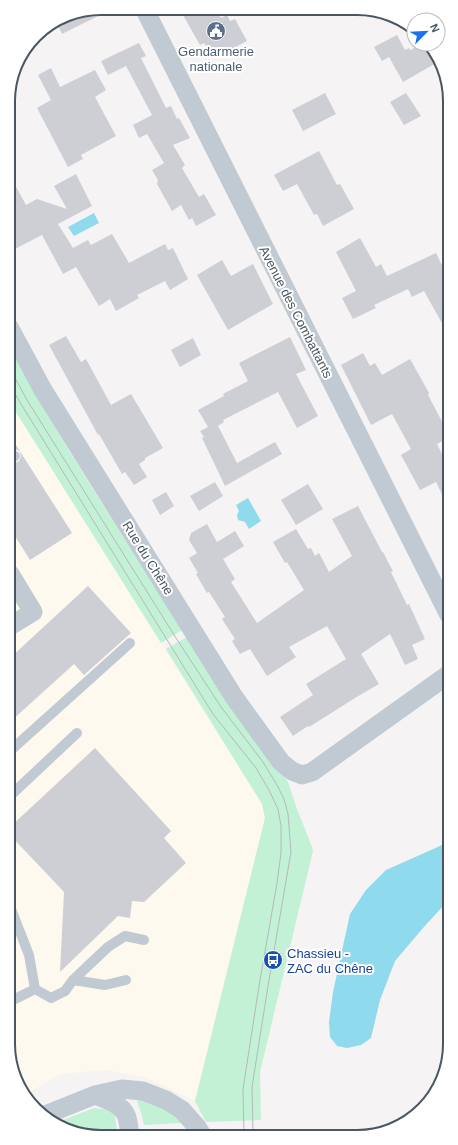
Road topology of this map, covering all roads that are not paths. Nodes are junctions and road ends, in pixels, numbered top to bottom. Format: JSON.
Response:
{"nodes":[{"id":1,"x":148,"y":15,"type":"edge"},
{"id":2,"x":15,"y":338,"type":"edge"},
{"id":3,"x":15,"y":582,"type":"edge"},
{"id":4,"x":443,"y":605,"type":"edge"},
{"id":5,"x":15,"y":623,"type":"edge"},
{"id":6,"x":130,"y":643,"type":"dead end"},
{"id":7,"x":443,"y":678,"type":"edge"},
{"id":8,"x":77,"y":733,"type":"dead end"},
{"id":9,"x":15,"y":746,"type":"edge"},
{"id":10,"x":15,"y":791,"type":"edge"},
{"id":11,"x":15,"y":919,"type":"edge"},
{"id":12,"x":144,"y":940,"type":"dead end"},
{"id":13,"x":73,"y":980,"type":"junction"},
{"id":14,"x":126,"y":980,"type":"dead end"},
{"id":15,"x":35,"y":989,"type":"junction"},
{"id":16,"x":15,"y":999,"type":"edge"},
{"id":17,"x":95,"y":1096,"type":"junction"},
{"id":18,"x":50,"y":1113,"type":"edge"},
{"id":19,"x":129,"y":1130,"type":"edge"},
{"id":20,"x":199,"y":1130,"type":"edge"}],
"edges":[{"from":1,"to":4,"type":"street","name":"Avenue des Combattants"},
{"from":2,"to":7,"type":"street","name":"Rue du Chêne"},
{"from":3,"to":5,"type":"street"},
{"from":6,"to":9,"type":"lane"},
{"from":8,"to":10,"type":"lane"},
{"from":11,"to":15,"type":"lane"},
{"from":12,"to":13,"type":"lane"},
{"from":13,"to":14,"type":"lane"},
{"from":13,"to":15,"type":"lane"},
{"from":15,"to":16,"type":"lane"},
{"from":17,"to":18,"type":"street"},
{"from":17,"to":19,"type":"street"},
{"from":17,"to":20,"type":"street"}]}
